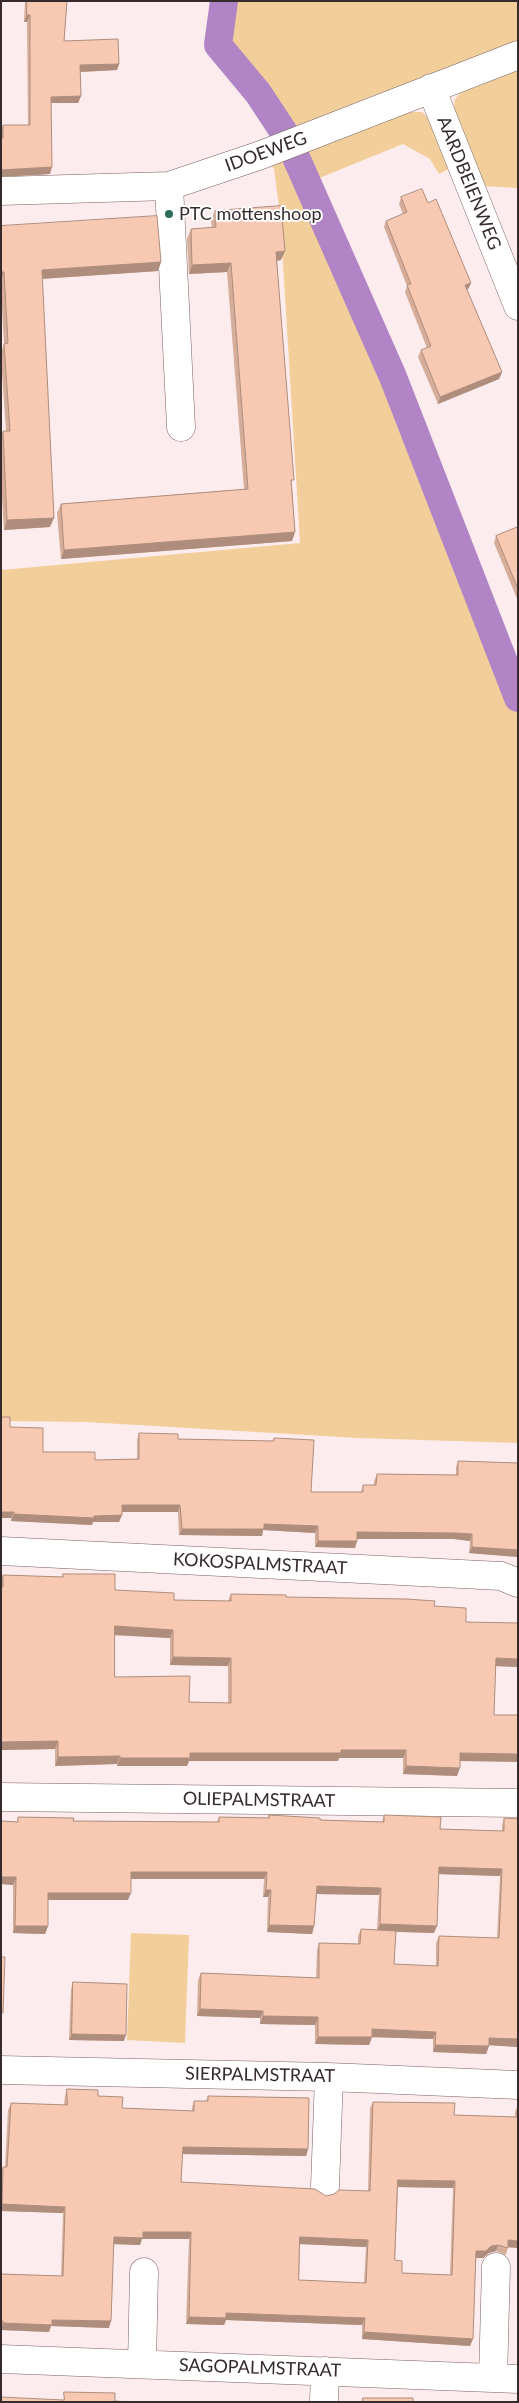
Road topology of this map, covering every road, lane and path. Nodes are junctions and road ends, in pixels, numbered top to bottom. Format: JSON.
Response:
{"nodes":[{"id":1,"x":518,"y":55,"type":"edge"},
{"id":2,"x":431,"y":88,"type":"junction"},
{"id":3,"x":169,"y":186,"type":"junction"},
{"id":4,"x":1,"y":191,"type":"edge"},
{"id":5,"x":518,"y":306,"type":"edge"},
{"id":6,"x":180,"y":427,"type":"dead end"},
{"id":7,"x":1,"y":1551,"type":"edge"},
{"id":8,"x":518,"y":1583,"type":"edge"},
{"id":9,"x":1,"y":1797,"type":"edge"},
{"id":10,"x":518,"y":1803,"type":"edge"},
{"id":11,"x":1,"y":2070,"type":"edge"},
{"id":12,"x":329,"y":2077,"type":"junction"},
{"id":13,"x":518,"y":2085,"type":"edge"},
{"id":14,"x":325,"y":2187,"type":"dead end"},
{"id":15,"x":496,"y":2267,"type":"dead end"},
{"id":16,"x":144,"y":2272,"type":"dead end"},
{"id":17,"x":1,"y":2359,"type":"edge"},
{"id":18,"x":142,"y":2364,"type":"junction"},
{"id":19,"x":325,"y":2371,"type":"junction"},
{"id":20,"x":506,"y":2378,"type":"edge"},
{"id":21,"x":324,"y":2402,"type":"edge"}],
"edges":[{"from":1,"to":2,"type":"street","name":"IDOEWEG"},
{"from":2,"to":3,"type":"street","name":"IDOEWEG"},
{"from":2,"to":5,"type":"street","name":"AARDBEIENWEG"},
{"from":3,"to":4,"type":"street","name":"IDOEWEG"},
{"from":3,"to":6,"type":"street"},
{"from":7,"to":8,"type":"street","name":"KOKOSPALMSTRAAT"},
{"from":9,"to":10,"type":"street","name":"OLIEPALMSTRAAT"},
{"from":11,"to":12,"type":"street","name":"SIERPALMSTRAAT"},
{"from":12,"to":13,"type":"street","name":"SIERPALMSTRAAT"},
{"from":12,"to":14,"type":"street"},
{"from":15,"to":20,"type":"street"},
{"from":16,"to":18,"type":"street"},
{"from":17,"to":18,"type":"street","name":"SAGOPALMSTRAAT"},
{"from":18,"to":19,"type":"street","name":"SAGOPALMSTRAAT"},
{"from":19,"to":20,"type":"street","name":"SAGOPALMSTRAAT"},
{"from":19,"to":21,"type":"street"}]}
